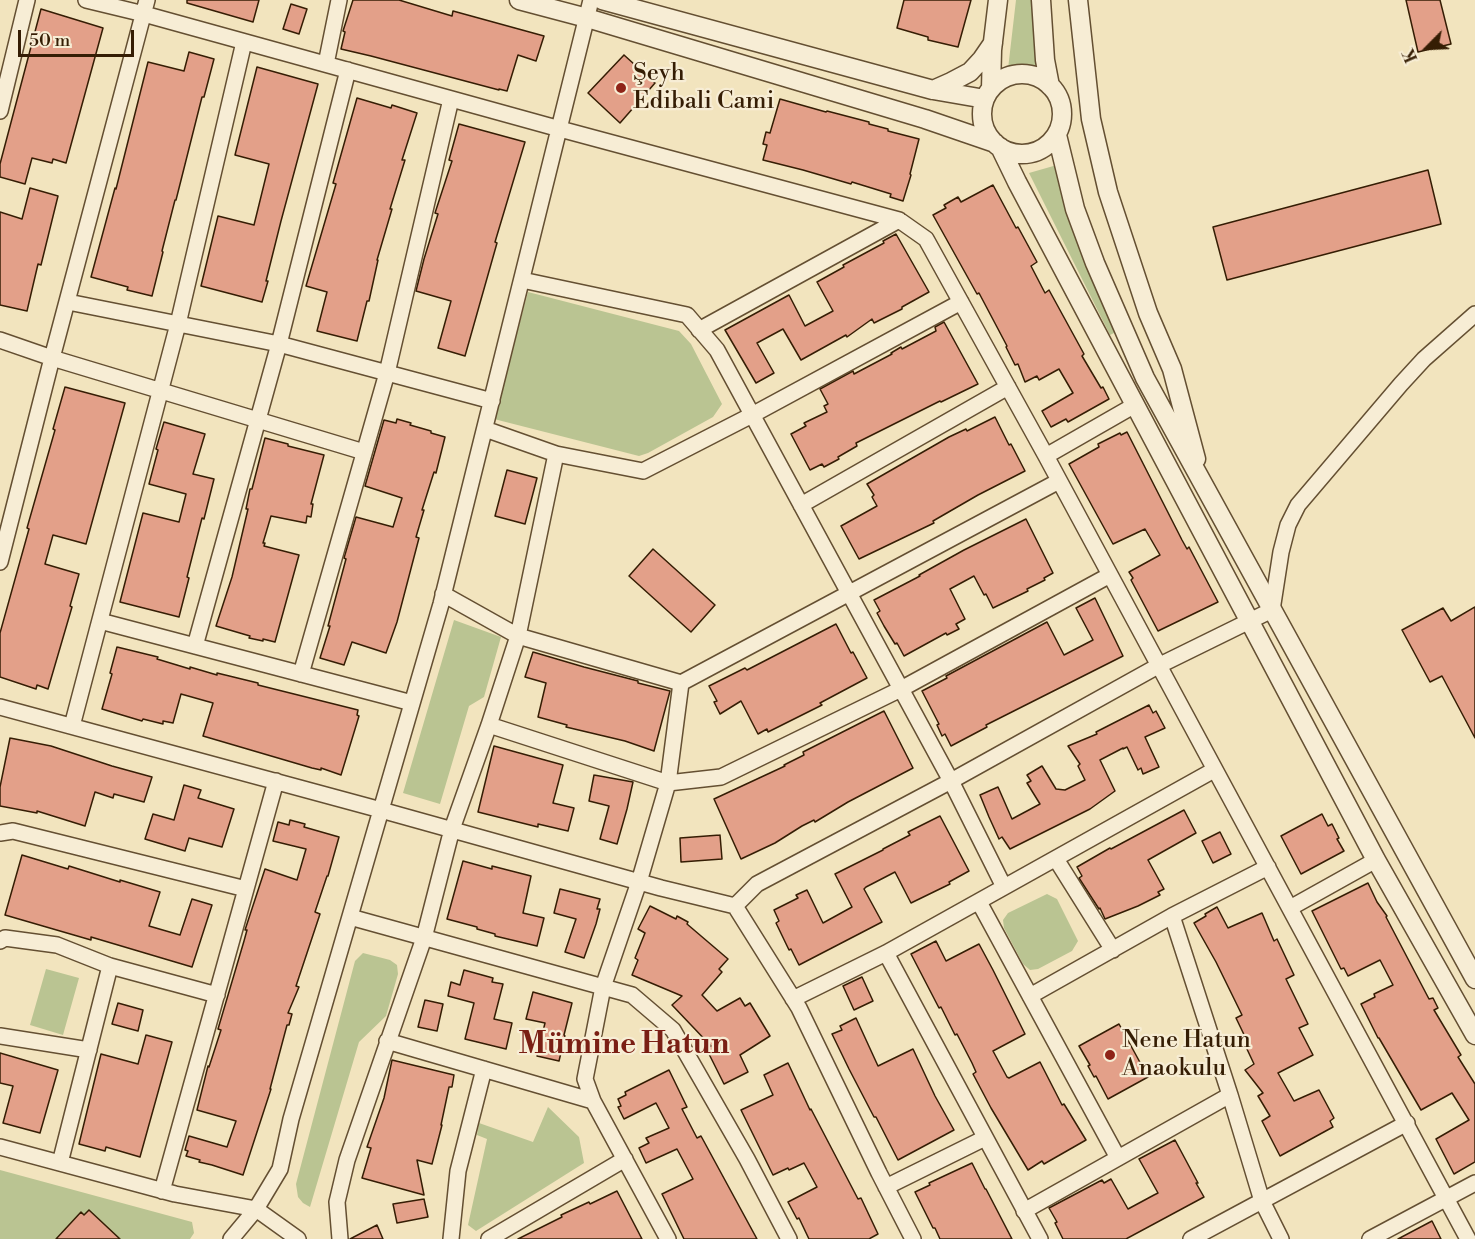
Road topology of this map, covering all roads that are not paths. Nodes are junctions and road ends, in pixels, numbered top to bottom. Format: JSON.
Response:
{"nodes":[{"id":1,"x":27,"y":0,"type":"edge"},
{"id":2,"x":86,"y":0,"type":"edge"},
{"id":3,"x":339,"y":0,"type":"edge"},
{"id":4,"x":519,"y":0,"type":"edge"},
{"id":5,"x":591,"y":0,"type":"edge"},
{"id":6,"x":602,"y":0,"type":"edge"},
{"id":7,"x":998,"y":0,"type":"edge"},
{"id":8,"x":1041,"y":0,"type":"edge"},
{"id":9,"x":1078,"y":0,"type":"edge"},
{"id":10,"x":146,"y":7,"type":"edge"},
{"id":11,"x":587,"y":18,"type":"junction"},
{"id":12,"x":244,"y":42,"type":"junction"},
{"id":13,"x":993,"y":43,"type":"junction"},
{"id":14,"x":326,"y":64,"type":"junction"},
{"id":15,"x":348,"y":70,"type":"junction"},
{"id":16,"x":1050,"y":86,"type":"junction"},
{"id":17,"x":3,"y":87,"type":"edge"},
{"id":18,"x":933,"y":90,"type":"junction"},
{"id":19,"x":988,"y":94,"type":"junction"},
{"id":20,"x":451,"y":99,"type":"junction"},
{"id":21,"x":0,"y":111,"type":"edge"},
{"id":22,"x":560,"y":129,"type":"junction"},
{"id":23,"x":1057,"y":135,"type":"junction"},
{"id":24,"x":997,"y":145,"type":"junction"},
{"id":25,"x":899,"y":220,"type":"junction"},
{"id":26,"x":522,"y":280,"type":"junction"},
{"id":27,"x":68,"y":302,"type":"junction"},
{"id":28,"x":961,"y":302,"type":"junction"},
{"id":29,"x":1475,"y":314,"type":"edge"},
{"id":30,"x":177,"y":324,"type":"junction"},
{"id":31,"x":699,"y":330,"type":"junction"},
{"id":32,"x":0,"y":340,"type":"edge"},
{"id":33,"x":279,"y":344,"type":"junction"},
{"id":34,"x":52,"y":358,"type":"junction"},
{"id":35,"x":387,"y":373,"type":"junction"},
{"id":36,"x":1008,"y":387,"type":"junction"},
{"id":37,"x":160,"y":390,"type":"junction"},
{"id":38,"x":492,"y":401,"type":"junction"},
{"id":39,"x":1135,"y":405,"type":"junction"},
{"id":40,"x":752,"y":415,"type":"junction"},
{"id":41,"x":258,"y":420,"type":"junction"},
{"id":42,"x":484,"y":429,"type":"junction"},
{"id":43,"x":364,"y":452,"type":"junction"},
{"id":44,"x":556,"y":454,"type":"junction"},
{"id":45,"x":1046,"y":456,"type":"junction"},
{"id":46,"x":1059,"y":481,"type":"junction"},
{"id":47,"x":1204,"y":487,"type":"junction"},
{"id":48,"x":801,"y":505,"type":"junction"},
{"id":49,"x":0,"y":562,"type":"edge"},
{"id":50,"x":1110,"y":575,"type":"junction"},
{"id":51,"x":849,"y":593,"type":"junction"},
{"id":52,"x":443,"y":594,"type":"junction"},
{"id":53,"x":1272,"y":610,"type":"junction"},
{"id":54,"x":99,"y":621,"type":"junction"},
{"id":55,"x":1250,"y":621,"type":"junction"},
{"id":56,"x":518,"y":636,"type":"junction"},
{"id":57,"x":195,"y":646,"type":"junction"},
{"id":58,"x":1158,"y":666,"type":"junction"},
{"id":59,"x":301,"y":674,"type":"junction"},
{"id":60,"x":681,"y":683,"type":"junction"},
{"id":61,"x":901,"y":689,"type":"junction"},
{"id":62,"x":412,"y":703,"type":"junction"},
{"id":63,"x":0,"y":707,"type":"edge"},
{"id":64,"x":489,"y":725,"type":"junction"},
{"id":65,"x":72,"y":726,"type":"junction"},
{"id":66,"x":1215,"y":770,"type":"junction"},
{"id":67,"x":276,"y":781,"type":"junction"},
{"id":68,"x":951,"y":781,"type":"junction"},
{"id":69,"x":668,"y":783,"type":"junction"},
{"id":70,"x":381,"y":810,"type":"junction"},
{"id":71,"x":452,"y":829,"type":"junction"},
{"id":72,"x":0,"y":833,"type":"edge"},
{"id":73,"x":1056,"y":859,"type":"junction"},
{"id":74,"x":1376,"y":860,"type":"junction"},
{"id":75,"x":1268,"y":867,"type":"junction"},
{"id":76,"x":639,"y":882,"type":"junction"},
{"id":77,"x":1004,"y":887,"type":"junction"},
{"id":78,"x":246,"y":889,"type":"junction"},
{"id":79,"x":979,"y":902,"type":"junction"},
{"id":80,"x":735,"y":906,"type":"junction"},
{"id":81,"x":1290,"y":908,"type":"junction"},
{"id":82,"x":1172,"y":916,"type":"junction"},
{"id":83,"x":350,"y":917,"type":"junction"},
{"id":84,"x":424,"y":938,"type":"junction"},
{"id":85,"x":0,"y":941,"type":"edge"},
{"id":86,"x":1113,"y":950,"type":"junction"},
{"id":87,"x":886,"y":953,"type":"junction"},
{"id":88,"x":111,"y":966,"type":"junction"},
{"id":89,"x":1475,"y":979,"type":"edge"},
{"id":90,"x":603,"y":987,"type":"junction"},
{"id":91,"x":216,"y":995,"type":"junction"},
{"id":92,"x":1030,"y":996,"type":"junction"},
{"id":93,"x":793,"y":999,"type":"junction"},
{"id":94,"x":1475,"y":1035,"type":"edge"},
{"id":95,"x":0,"y":1036,"type":"edge"},
{"id":96,"x":387,"y":1041,"type":"junction"},
{"id":97,"x":89,"y":1050,"type":"junction"},
{"id":98,"x":483,"y":1069,"type":"junction"},
{"id":99,"x":1230,"y":1095,"type":"junction"},
{"id":100,"x":593,"y":1101,"type":"junction"},
{"id":101,"x":1407,"y":1123,"type":"junction"},
{"id":102,"x":985,"y":1138,"type":"junction"},
{"id":103,"x":0,"y":1147,"type":"edge"},
{"id":104,"x":1118,"y":1158,"type":"junction"},
{"id":105,"x":625,"y":1159,"type":"junction"},
{"id":106,"x":60,"y":1163,"type":"junction"},
{"id":107,"x":1475,"y":1183,"type":"edge"},
{"id":108,"x":886,"y":1187,"type":"junction"},
{"id":109,"x":162,"y":1191,"type":"junction"},
{"id":110,"x":1446,"y":1199,"type":"junction"},
{"id":111,"x":1262,"y":1201,"type":"junction"},
{"id":112,"x":256,"y":1209,"type":"junction"},
{"id":113,"x":1024,"y":1211,"type":"junction"},
{"id":114,"x":231,"y":1239,"type":"edge"},
{"id":115,"x":298,"y":1239,"type":"edge"},
{"id":116,"x":340,"y":1239,"type":"edge"},
{"id":117,"x":451,"y":1239,"type":"edge"},
{"id":118,"x":489,"y":1239,"type":"edge"},
{"id":119,"x":668,"y":1239,"type":"edge"},
{"id":120,"x":789,"y":1239,"type":"edge"},
{"id":121,"x":913,"y":1239,"type":"edge"},
{"id":122,"x":1040,"y":1239,"type":"edge"},
{"id":123,"x":1191,"y":1239,"type":"edge"},
{"id":124,"x":1281,"y":1239,"type":"edge"},
{"id":125,"x":1370,"y":1239,"type":"edge"},
{"id":126,"x":1468,"y":1239,"type":"edge"}],
"edges":[{"from":1,"to":17,"type":"street"},
{"from":2,"to":10,"type":"street"},
{"from":3,"to":14,"type":"street"},
{"from":4,"to":11,"type":"street"},
{"from":5,"to":11,"type":"street"},
{"from":6,"to":18,"type":"street"},
{"from":7,"to":13,"type":"street"},
{"from":8,"to":16,"type":"street"},
{"from":9,"to":47,"type":"street"},
{"from":10,"to":12,"type":"street"},
{"from":10,"to":27,"type":"street"},
{"from":11,"to":22,"type":"street"},
{"from":11,"to":24,"type":"street"},
{"from":12,"to":14,"type":"street"},
{"from":12,"to":30,"type":"street"},
{"from":13,"to":18,"type":"street"},
{"from":13,"to":19,"type":"street"},
{"from":14,"to":15,"type":"street"},
{"from":15,"to":20,"type":"street"},
{"from":15,"to":33,"type":"street"},
{"from":16,"to":19,"type":"street"},
{"from":16,"to":23,"type":"street"},
{"from":17,"to":21,"type":"street"},
{"from":18,"to":19,"type":"street"},
{"from":19,"to":24,"type":"street"},
{"from":20,"to":22,"type":"street"},
{"from":20,"to":35,"type":"street"},
{"from":22,"to":25,"type":"street"},
{"from":22,"to":26,"type":"street"},
{"from":23,"to":24,"type":"street"},
{"from":23,"to":47,"type":"street"},
{"from":24,"to":39,"type":"street"},
{"from":25,"to":28,"type":"street"},
{"from":25,"to":31,"type":"street"},
{"from":26,"to":31,"type":"street"},
{"from":26,"to":38,"type":"street"},
{"from":27,"to":30,"type":"street"},
{"from":27,"to":34,"type":"street"},
{"from":28,"to":36,"type":"street"},
{"from":28,"to":40,"type":"street"},
{"from":29,"to":53,"type":"street"},
{"from":30,"to":33,"type":"street"},
{"from":30,"to":37,"type":"street"},
{"from":31,"to":40,"type":"street"},
{"from":32,"to":34,"type":"street"},
{"from":33,"to":35,"type":"street"},
{"from":33,"to":41,"type":"street"},
{"from":34,"to":37,"type":"street"},
{"from":34,"to":49,"type":"street"},
{"from":35,"to":38,"type":"street"},
{"from":35,"to":43,"type":"street"},
{"from":36,"to":45,"type":"street"},
{"from":36,"to":48,"type":"street"},
{"from":37,"to":41,"type":"street"},
{"from":37,"to":54,"type":"street"},
{"from":38,"to":42,"type":"street"},
{"from":39,"to":45,"type":"street"},
{"from":39,"to":55,"type":"street"},
{"from":40,"to":44,"type":"street"},
{"from":40,"to":48,"type":"street"},
{"from":41,"to":43,"type":"street"},
{"from":41,"to":57,"type":"street"},
{"from":42,"to":44,"type":"street"},
{"from":42,"to":52,"type":"street"},
{"from":43,"to":59,"type":"street"},
{"from":44,"to":56,"type":"street"},
{"from":45,"to":46,"type":"street"},
{"from":46,"to":50,"type":"street"},
{"from":46,"to":51,"type":"street"},
{"from":47,"to":53,"type":"street"},
{"from":48,"to":51,"type":"street"},
{"from":50,"to":58,"type":"street"},
{"from":50,"to":61,"type":"street"},
{"from":51,"to":60,"type":"street"},
{"from":51,"to":61,"type":"street"},
{"from":52,"to":56,"type":"street"},
{"from":52,"to":62,"type":"street"},
{"from":53,"to":55,"type":"street"},
{"from":53,"to":89,"type":"street"},
{"from":54,"to":57,"type":"street"},
{"from":54,"to":65,"type":"street"},
{"from":55,"to":58,"type":"street"},
{"from":55,"to":74,"type":"street"},
{"from":56,"to":60,"type":"street"},
{"from":56,"to":64,"type":"street"},
{"from":57,"to":59,"type":"street"},
{"from":58,"to":66,"type":"street"},
{"from":58,"to":68,"type":"street"},
{"from":59,"to":62,"type":"street"},
{"from":60,"to":69,"type":"street"},
{"from":61,"to":68,"type":"street"},
{"from":61,"to":69,"type":"street"},
{"from":62,"to":70,"type":"street"},
{"from":63,"to":65,"type":"street"},
{"from":64,"to":69,"type":"street"},
{"from":64,"to":71,"type":"street"},
{"from":65,"to":67,"type":"street"},
{"from":66,"to":73,"type":"street"},
{"from":66,"to":75,"type":"street"},
{"from":67,"to":70,"type":"street"},
{"from":67,"to":78,"type":"street"},
{"from":68,"to":77,"type":"street"},
{"from":68,"to":80,"type":"street"},
{"from":69,"to":76,"type":"street"},
{"from":70,"to":71,"type":"street"},
{"from":70,"to":83,"type":"street"},
{"from":71,"to":76,"type":"street"},
{"from":71,"to":84,"type":"street"},
{"from":72,"to":78,"type":"street"},
{"from":73,"to":77,"type":"street"},
{"from":73,"to":86,"type":"street"},
{"from":74,"to":81,"type":"street"},
{"from":74,"to":94,"type":"street"},
{"from":75,"to":81,"type":"street"},
{"from":75,"to":82,"type":"street"},
{"from":76,"to":80,"type":"street"},
{"from":76,"to":90,"type":"street"},
{"from":77,"to":79,"type":"street"},
{"from":78,"to":91,"type":"street"},
{"from":79,"to":87,"type":"street"},
{"from":79,"to":92,"type":"street"},
{"from":80,"to":93,"type":"street"},
{"from":81,"to":101,"type":"street"},
{"from":82,"to":86,"type":"street"},
{"from":82,"to":99,"type":"street"},
{"from":83,"to":84,"type":"street"},
{"from":83,"to":112,"type":"street"},
{"from":84,"to":90,"type":"street"},
{"from":84,"to":96,"type":"street"},
{"from":85,"to":88,"type":"street"},
{"from":86,"to":92,"type":"street"},
{"from":87,"to":93,"type":"street"},
{"from":87,"to":102,"type":"street"},
{"from":88,"to":91,"type":"street"},
{"from":88,"to":97,"type":"street"},
{"from":90,"to":100,"type":"street"},
{"from":90,"to":120,"type":"street"},
{"from":91,"to":109,"type":"street"},
{"from":92,"to":104,"type":"street"},
{"from":93,"to":108,"type":"street"},
{"from":95,"to":97,"type":"street"},
{"from":96,"to":98,"type":"street"},
{"from":96,"to":116,"type":"street"},
{"from":97,"to":106,"type":"street"},
{"from":98,"to":100,"type":"street"},
{"from":98,"to":117,"type":"street"},
{"from":99,"to":104,"type":"street"},
{"from":99,"to":111,"type":"street"},
{"from":100,"to":105,"type":"street"},
{"from":101,"to":110,"type":"street"},
{"from":101,"to":111,"type":"street"},
{"from":102,"to":108,"type":"street"},
{"from":102,"to":113,"type":"street"},
{"from":103,"to":106,"type":"street"},
{"from":104,"to":113,"type":"street"},
{"from":105,"to":118,"type":"street"},
{"from":105,"to":119,"type":"street"},
{"from":106,"to":109,"type":"street"},
{"from":107,"to":110,"type":"street"},
{"from":108,"to":121,"type":"street"},
{"from":109,"to":112,"type":"street"},
{"from":110,"to":125,"type":"street"},
{"from":110,"to":126,"type":"street"},
{"from":111,"to":123,"type":"street"},
{"from":111,"to":124,"type":"street"},
{"from":112,"to":114,"type":"street"},
{"from":112,"to":115,"type":"street"},
{"from":113,"to":122,"type":"street"}]}
